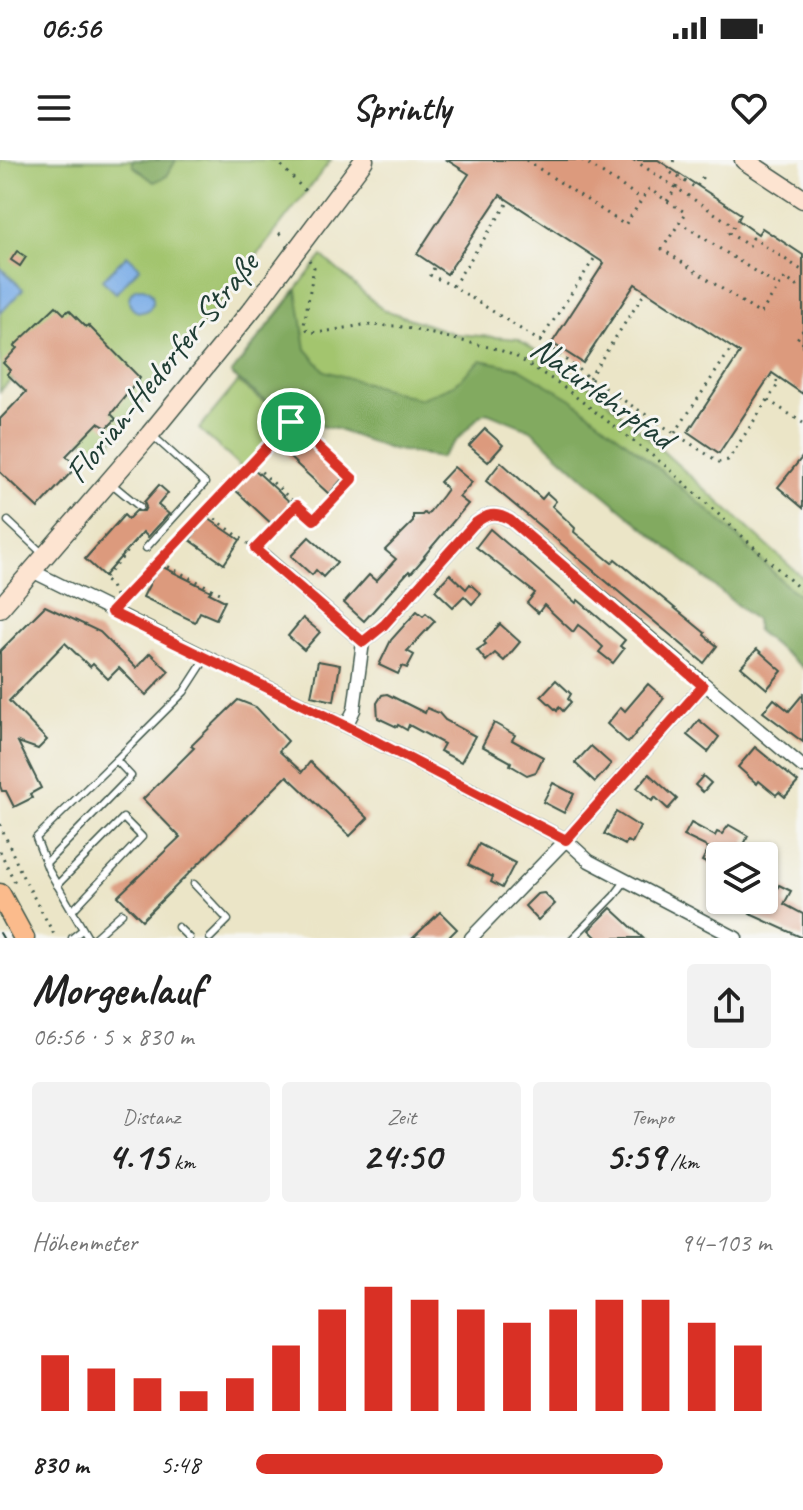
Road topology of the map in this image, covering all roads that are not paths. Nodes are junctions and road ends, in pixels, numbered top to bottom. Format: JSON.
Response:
{"nodes":[{"id":1,"x":364,"y":160,"type":"edge"},
{"id":2,"x":744,"y":160,"type":"edge"},
{"id":3,"x":803,"y":199,"type":"edge"},
{"id":4,"x":150,"y":434,"type":"junction"},
{"id":5,"x":110,"y":482,"type":"junction"},
{"id":6,"x":140,"y":507,"type":"dead end"},
{"id":7,"x":8,"y":521,"type":"dead end"},
{"id":8,"x":146,"y":548,"type":"dead end"},
{"id":9,"x":264,"y":556,"type":"dead end"},
{"id":10,"x":46,"y":557,"type":"junction"},
{"id":11,"x":34,"y":572,"type":"junction"},
{"id":12,"x":0,"y":608,"type":"edge"},
{"id":13,"x":363,"y":642,"type":"junction"},
{"id":14,"x":206,"y":658,"type":"junction"},
{"id":15,"x":703,"y":686,"type":"junction"},
{"id":16,"x":346,"y":726,"type":"junction"},
{"id":17,"x":116,"y":760,"type":"junction"},
{"id":18,"x":803,"y":767,"type":"edge"},
{"id":19,"x":566,"y":840,"type":"junction"},
{"id":20,"x":46,"y":863,"type":"junction"},
{"id":21,"x":626,"y":880,"type":"junction"},
{"id":22,"x":194,"y":884,"type":"dead end"},
{"id":23,"x":57,"y":885,"type":"junction"},
{"id":24,"x":0,"y":894,"type":"edge"},
{"id":25,"x":72,"y":911,"type":"junction"},
{"id":26,"x":122,"y":913,"type":"dead end"},
{"id":27,"x":178,"y":927,"type":"dead end"},
{"id":28,"x":82,"y":930,"type":"junction"},
{"id":29,"x":24,"y":938,"type":"edge"},
{"id":30,"x":72,"y":938,"type":"edge"},
{"id":31,"x":88,"y":938,"type":"edge"},
{"id":32,"x":94,"y":938,"type":"edge"},
{"id":33,"x":189,"y":938,"type":"edge"},
{"id":34,"x":210,"y":938,"type":"edge"},
{"id":35,"x":471,"y":938,"type":"edge"},
{"id":36,"x":573,"y":938,"type":"edge"},
{"id":37,"x":736,"y":938,"type":"edge"}],
"edges":[{"from":1,"to":4,"type":"main road","name":"Florian-Hedorfer-Straße"},
{"from":2,"to":3,"type":"main road"},
{"from":4,"to":5,"type":"main road","name":"Florian-Hedorfer-Straße"},
{"from":4,"to":8,"type":"lane"},
{"from":5,"to":6,"type":"lane"},
{"from":5,"to":10,"type":"main road","name":"Florian-Hedorfer-Straße"},
{"from":7,"to":10,"type":"lane"},
{"from":9,"to":13,"type":"street"},
{"from":10,"to":11,"type":"main road","name":"Florian-Hedorfer-Straße"},
{"from":11,"to":12,"type":"main road","name":"Florian-Hedorfer-Straße"},
{"from":11,"to":14,"type":"street"},
{"from":13,"to":15,"type":"street"},
{"from":13,"to":16,"type":"street"},
{"from":14,"to":16,"type":"street"},
{"from":14,"to":17,"type":"lane"},
{"from":15,"to":18,"type":"street"},
{"from":15,"to":19,"type":"street"},
{"from":16,"to":19,"type":"street"},
{"from":17,"to":20,"type":"lane"},
{"from":17,"to":20,"type":"lane"},
{"from":19,"to":21,"type":"street"},
{"from":19,"to":35,"type":"street"},
{"from":20,"to":23,"type":"lane"},
{"from":21,"to":36,"type":"lane"},
{"from":21,"to":37,"type":"street"},
{"from":22,"to":34,"type":"lane"},
{"from":23,"to":25,"type":"lane"},
{"from":23,"to":25,"type":"lane"},
{"from":24,"to":29,"type":"main road"},
{"from":25,"to":28,"type":"lane"},
{"from":26,"to":32,"type":"lane"},
{"from":27,"to":33,"type":"lane"},
{"from":28,"to":30,"type":"lane"},
{"from":28,"to":31,"type":"lane"}]}
